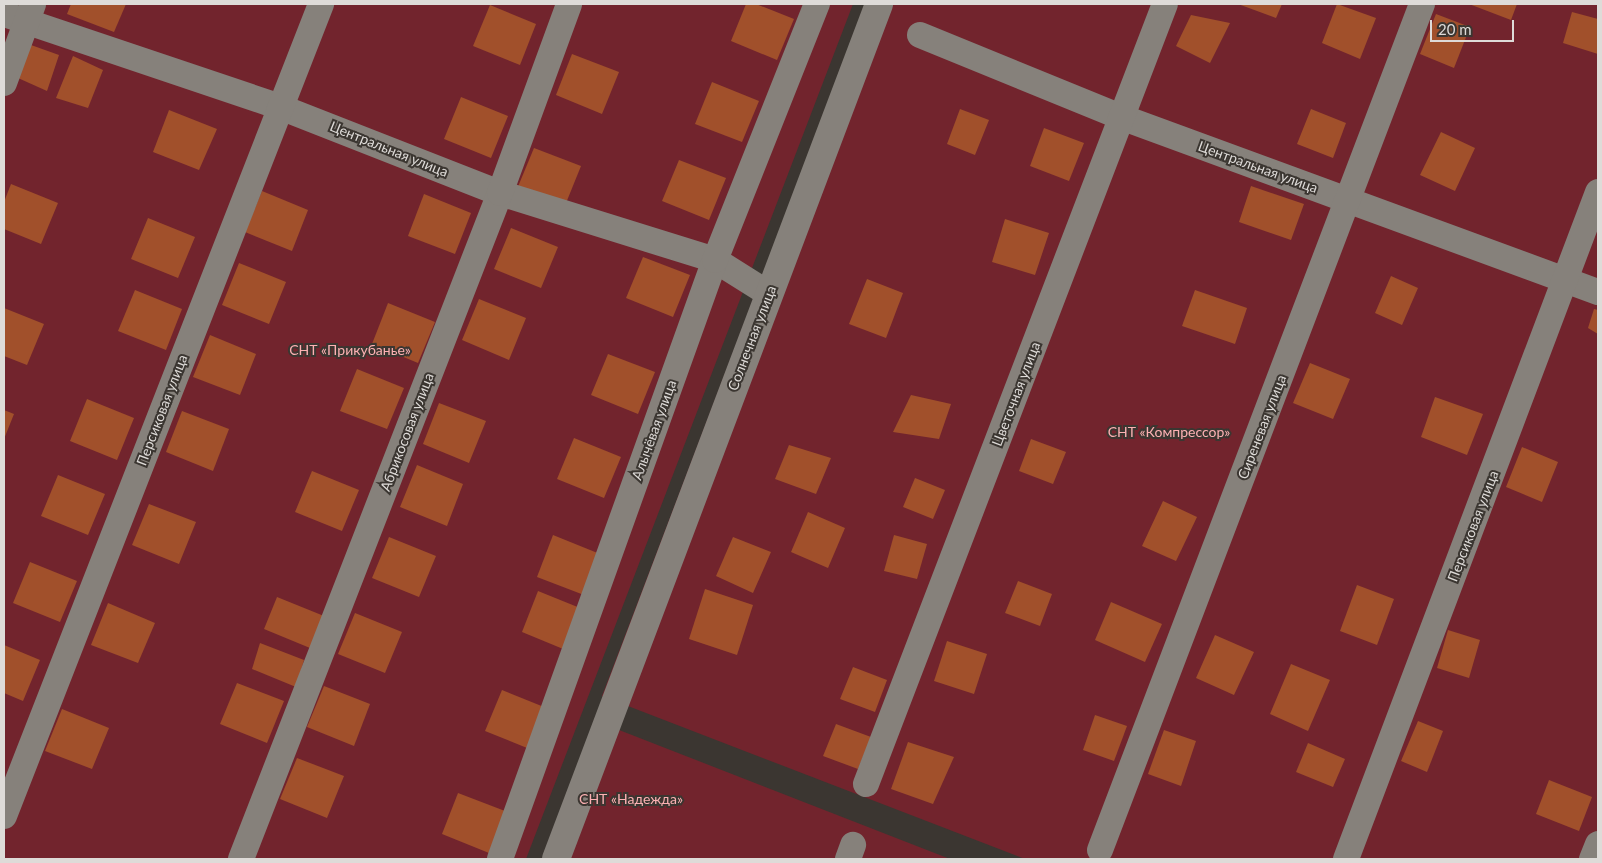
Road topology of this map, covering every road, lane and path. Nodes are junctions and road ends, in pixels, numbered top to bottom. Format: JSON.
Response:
{"nodes":[{"id":1,"x":320,"y":4,"type":"edge"},
{"id":2,"x":569,"y":4,"type":"edge"},
{"id":3,"x":817,"y":4,"type":"edge"},
{"id":4,"x":879,"y":4,"type":"edge"},
{"id":5,"x":1165,"y":4,"type":"edge"},
{"id":6,"x":1422,"y":4,"type":"edge"},
{"id":7,"x":21,"y":13,"type":"edge"},
{"id":8,"x":920,"y":35,"type":"dead end"},
{"id":9,"x":4,"y":83,"type":"edge"},
{"id":10,"x":280,"y":106,"type":"junction"},
{"id":11,"x":1122,"y":117,"type":"junction"},
{"id":12,"x":1598,"y":192,"type":"edge"},
{"id":13,"x":500,"y":193,"type":"junction"},
{"id":14,"x":1348,"y":201,"type":"junction"},
{"id":15,"x":715,"y":260,"type":"junction"},
{"id":16,"x":1566,"y":281,"type":"junction"},
{"id":17,"x":1598,"y":292,"type":"edge"},
{"id":18,"x":769,"y":294,"type":"junction"},
{"id":19,"x":866,"y":784,"type":"dead end"},
{"id":20,"x":4,"y":816,"type":"edge"},
{"id":21,"x":1598,"y":844,"type":"edge"},
{"id":22,"x":1100,"y":850,"type":"dead end"},
{"id":23,"x":241,"y":859,"type":"edge"},
{"id":24,"x":500,"y":859,"type":"edge"},
{"id":25,"x":556,"y":859,"type":"edge"},
{"id":26,"x":1346,"y":859,"type":"edge"},
{"id":27,"x":1592,"y":859,"type":"edge"}],
"edges":[{"from":1,"to":10,"type":"street","name":"Персиковая улица"},
{"from":2,"to":13,"type":"street","name":"Абрикосовая улица"},
{"from":3,"to":15,"type":"street","name":"Алычёвая улица"},
{"from":4,"to":18,"type":"street","name":"Солнечная улица"},
{"from":5,"to":11,"type":"street","name":"Цветочная улица"},
{"from":6,"to":14,"type":"street","name":"Сиреневая улица"},
{"from":7,"to":9,"type":"street"},
{"from":7,"to":10,"type":"street","name":"Центральная улица"},
{"from":8,"to":11,"type":"street","name":"Центральная улица"},
{"from":10,"to":13,"type":"street","name":"Центральная улица"},
{"from":10,"to":20,"type":"street","name":"Персиковая улица"},
{"from":11,"to":14,"type":"street","name":"Центральная улица"},
{"from":11,"to":19,"type":"street","name":"Цветочная улица"},
{"from":12,"to":16,"type":"street","name":"Персиковая улица"},
{"from":13,"to":15,"type":"street","name":"Центральная улица"},
{"from":13,"to":23,"type":"street","name":"Абрикосовая улица"},
{"from":14,"to":16,"type":"street","name":"Центральная улица"},
{"from":14,"to":22,"type":"street","name":"Сиреневая улица"},
{"from":15,"to":18,"type":"street","name":"Центральная улица"},
{"from":15,"to":24,"type":"street","name":"Алычёвая улица"},
{"from":16,"to":17,"type":"street","name":"Центральная улица"},
{"from":16,"to":26,"type":"street","name":"Персиковая улица"},
{"from":18,"to":25,"type":"street","name":"Солнечная улица"},
{"from":21,"to":27,"type":"street"}]}
